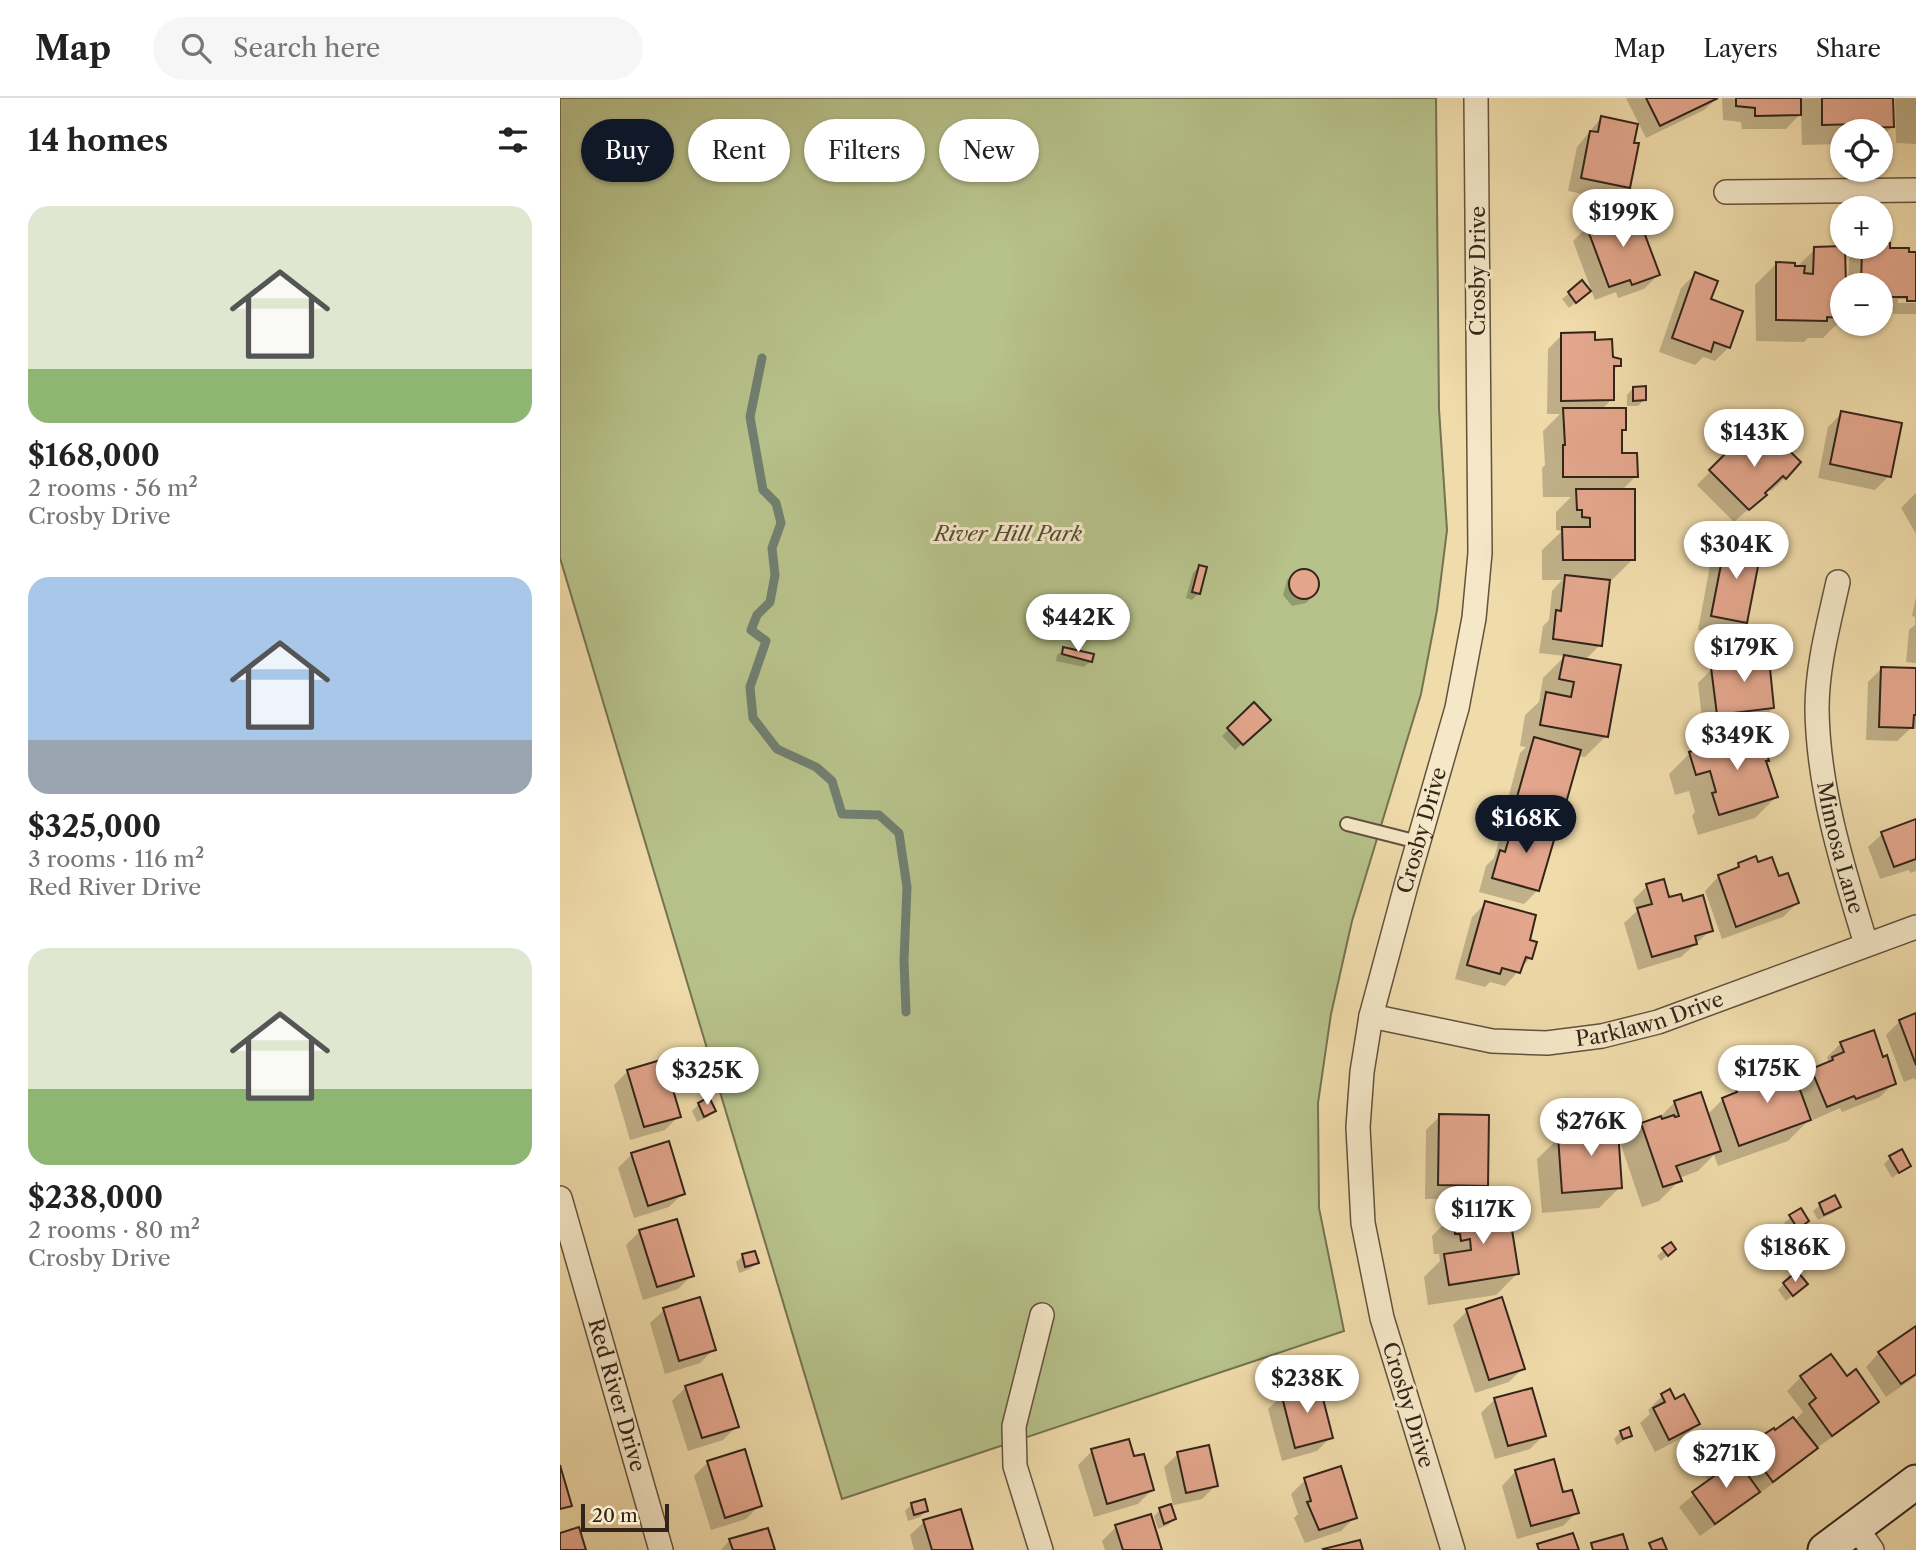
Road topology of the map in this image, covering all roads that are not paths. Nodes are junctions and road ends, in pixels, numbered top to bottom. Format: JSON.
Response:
{"nodes":[{"id":1,"x":1476,"y":98,"type":"edge"},
{"id":2,"x":1916,"y":190,"type":"edge"},
{"id":3,"x":1726,"y":192,"type":"dead end"},
{"id":4,"x":1838,"y":582,"type":"dead end"},
{"id":5,"x":1347,"y":824,"type":"dead end"},
{"id":6,"x":1418,"y":842,"type":"junction"},
{"id":7,"x":1916,"y":927,"type":"edge"},
{"id":8,"x":1866,"y":944,"type":"junction"},
{"id":9,"x":1371,"y":1016,"type":"junction"},
{"id":10,"x":560,"y":1198,"type":"edge"},
{"id":11,"x":1042,"y":1315,"type":"dead end"},
{"id":12,"x":1916,"y":1482,"type":"edge"},
{"id":13,"x":1864,"y":1539,"type":"edge"},
{"id":14,"x":661,"y":1550,"type":"edge"},
{"id":15,"x":1041,"y":1550,"type":"edge"},
{"id":16,"x":1453,"y":1550,"type":"edge"},
{"id":17,"x":1825,"y":1550,"type":"edge"}],
"edges":[{"from":1,"to":6,"type":"street","name":"Crosby Drive"},
{"from":2,"to":3,"type":"street"},
{"from":4,"to":8,"type":"street","name":"Mimosa Lane"},
{"from":5,"to":6,"type":"lane"},
{"from":6,"to":9,"type":"street","name":"Crosby Drive"},
{"from":7,"to":8,"type":"street","name":"Parklawn Drive"},
{"from":8,"to":9,"type":"street","name":"Parklawn Drive"},
{"from":9,"to":16,"type":"street","name":"Crosby Drive"},
{"from":10,"to":14,"type":"street","name":"Red River Drive"},
{"from":11,"to":15,"type":"street"},
{"from":12,"to":13,"type":"street"},
{"from":13,"to":17,"type":"street"}]}
